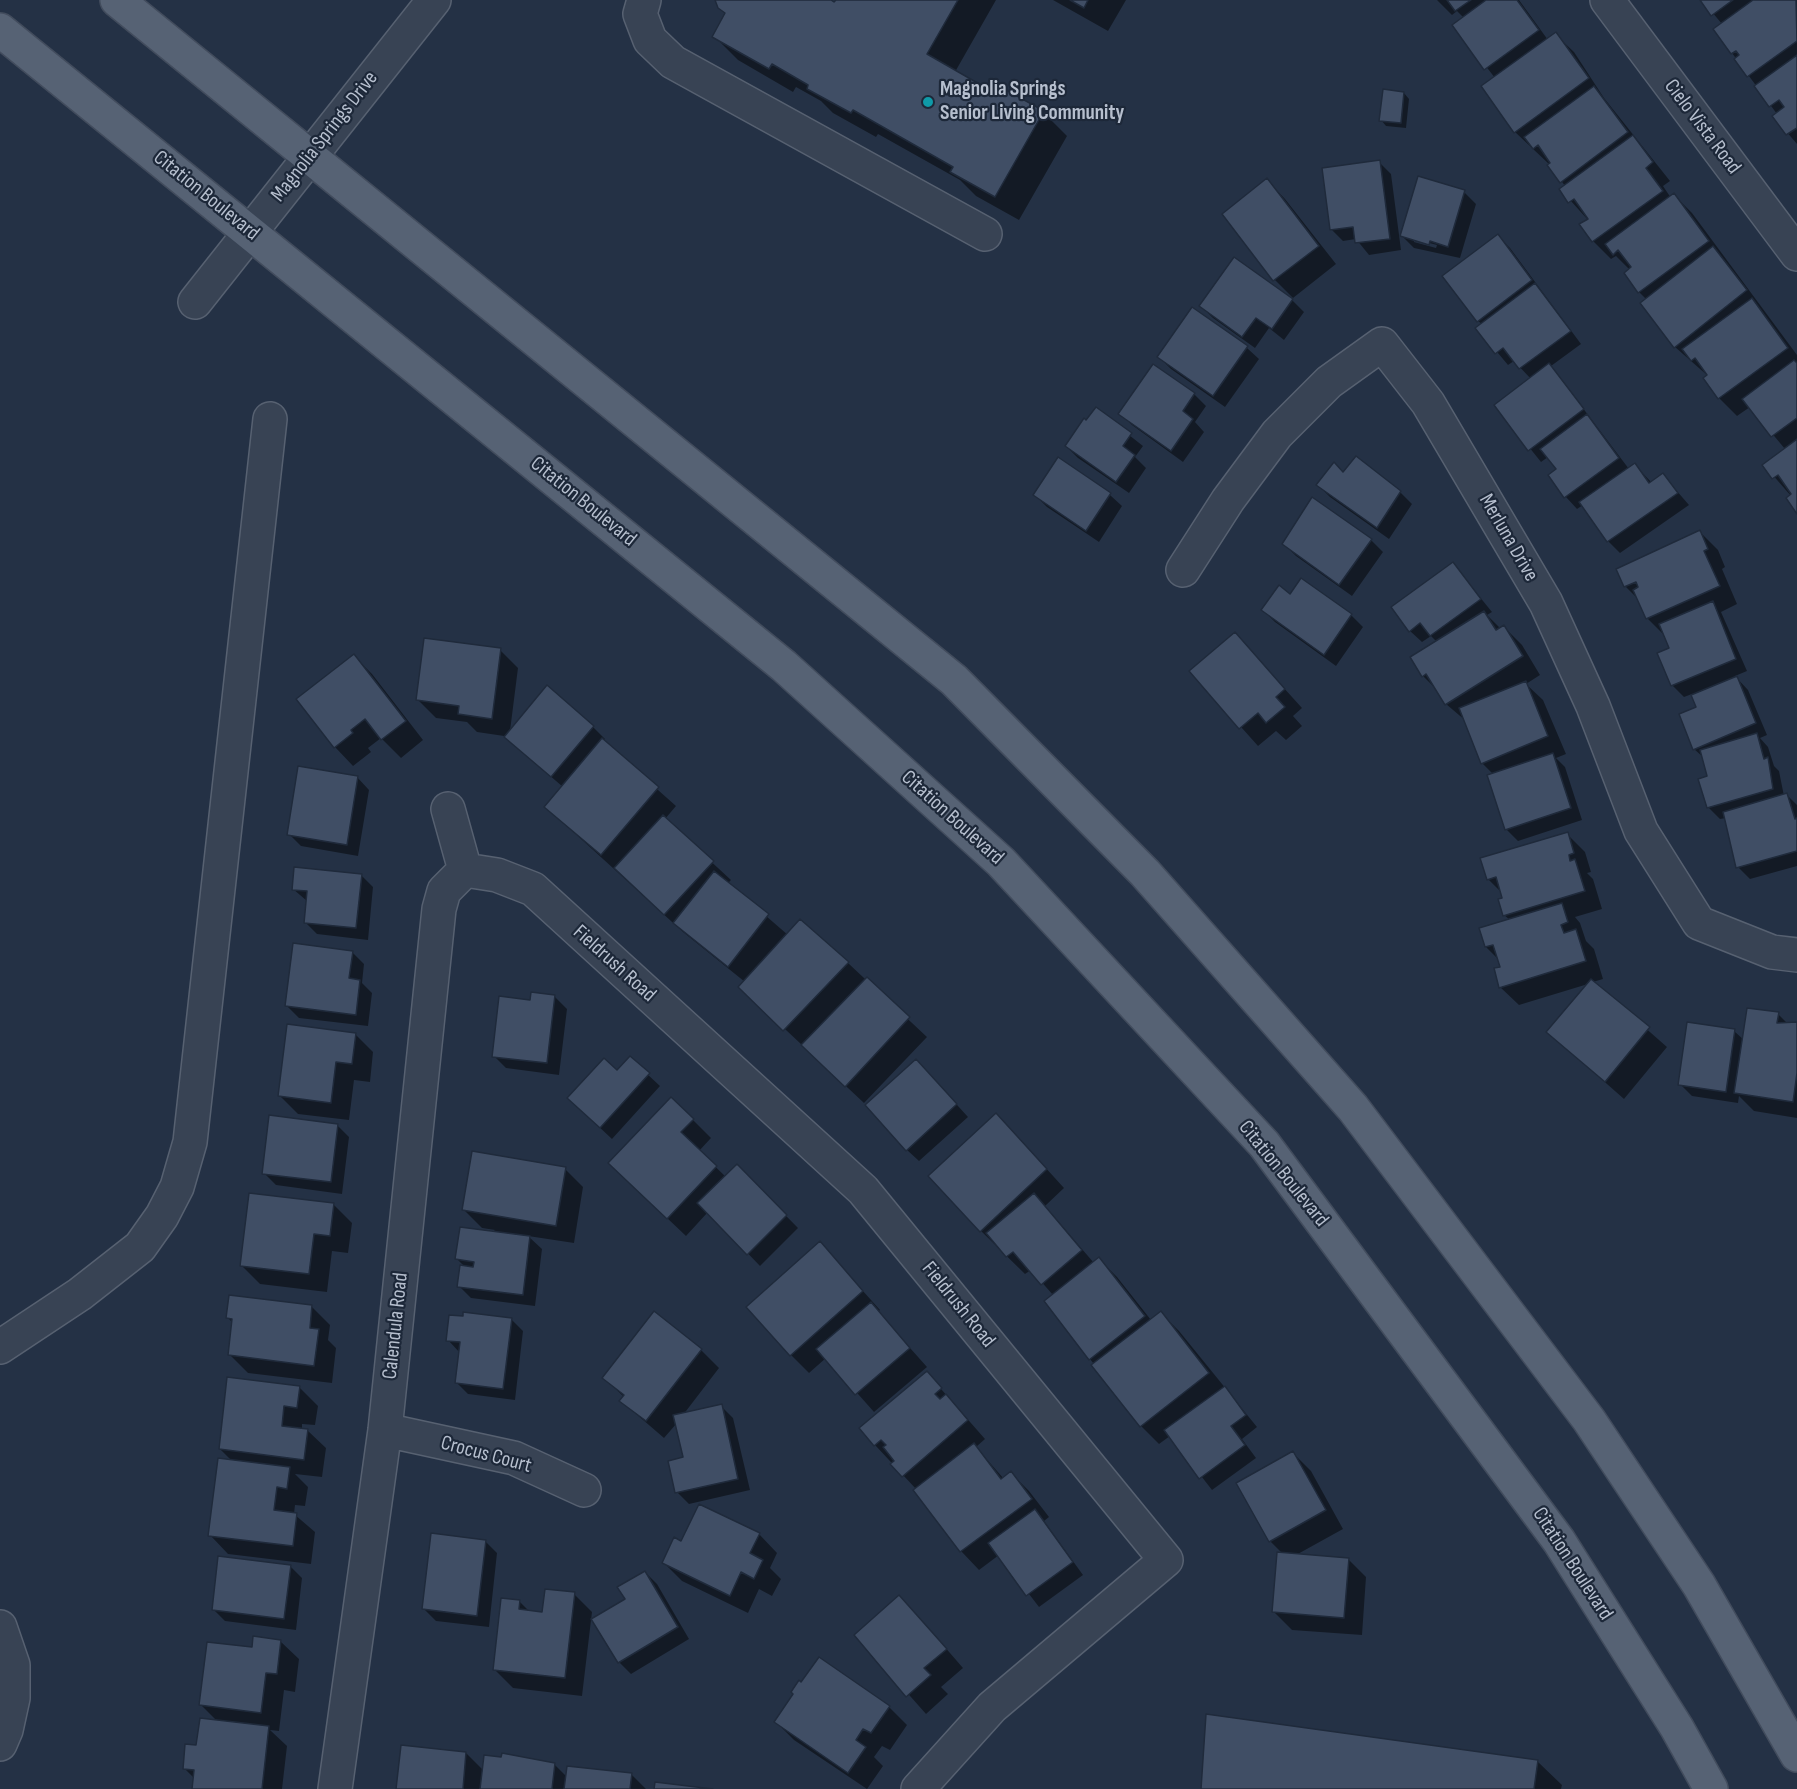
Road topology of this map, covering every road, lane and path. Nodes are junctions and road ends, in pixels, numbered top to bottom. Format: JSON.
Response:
{"nodes":[{"id":1,"x":117,"y":0,"type":"edge"},
{"id":2,"x":434,"y":0,"type":"edge"},
{"id":3,"x":644,"y":0,"type":"edge"},
{"id":4,"x":1607,"y":0,"type":"edge"},
{"id":5,"x":0,"y":30,"type":"edge"},
{"id":6,"x":309,"y":155,"type":"junction"},
{"id":7,"x":251,"y":231,"type":"junction"},
{"id":8,"x":985,"y":234,"type":"dead end"},
{"id":9,"x":1797,"y":254,"type":"edge"},
{"id":10,"x":195,"y":302,"type":"dead end"},
{"id":11,"x":270,"y":418,"type":"dead end"},
{"id":12,"x":1183,"y":570,"type":"dead end"},
{"id":13,"x":448,"y":808,"type":"dead end"},
{"id":14,"x":465,"y":870,"type":"junction"},
{"id":15,"x":1797,"y":955,"type":"edge"},
{"id":16,"x":0,"y":1347,"type":"edge"},
{"id":17,"x":385,"y":1430,"type":"junction"},
{"id":18,"x":584,"y":1490,"type":"dead end"},
{"id":19,"x":0,"y":1627,"type":"edge"},
{"id":20,"x":0,"y":1744,"type":"edge"},
{"id":21,"x":1797,"y":1755,"type":"edge"},
{"id":22,"x":335,"y":1789,"type":"edge"},
{"id":23,"x":918,"y":1789,"type":"edge"},
{"id":24,"x":1711,"y":1789,"type":"edge"}],
"edges":[{"from":1,"to":6,"type":"main road"},
{"from":2,"to":6,"type":"street","name":"Magnolia Springs Drive"},
{"from":3,"to":8,"type":"street"},
{"from":4,"to":9,"type":"street","name":"Cielo Vista Road"},
{"from":5,"to":7,"type":"main road","name":"Citation Boulevard"},
{"from":6,"to":7,"type":"street","name":"Magnolia Springs Drive"},
{"from":6,"to":21,"type":"main road"},
{"from":7,"to":10,"type":"street","name":"Magnolia Springs Drive"},
{"from":7,"to":24,"type":"main road","name":"Citation Boulevard"},
{"from":11,"to":16,"type":"street"},
{"from":12,"to":15,"type":"street","name":"Merluna Drive"},
{"from":13,"to":14,"type":"street"},
{"from":14,"to":17,"type":"street","name":"Calendula Road"},
{"from":14,"to":23,"type":"street","name":"Fieldrush Road"},
{"from":17,"to":18,"type":"street","name":"Crocus Court"},
{"from":17,"to":22,"type":"street","name":"Calendula Road"},
{"from":19,"to":20,"type":"street"}]}
